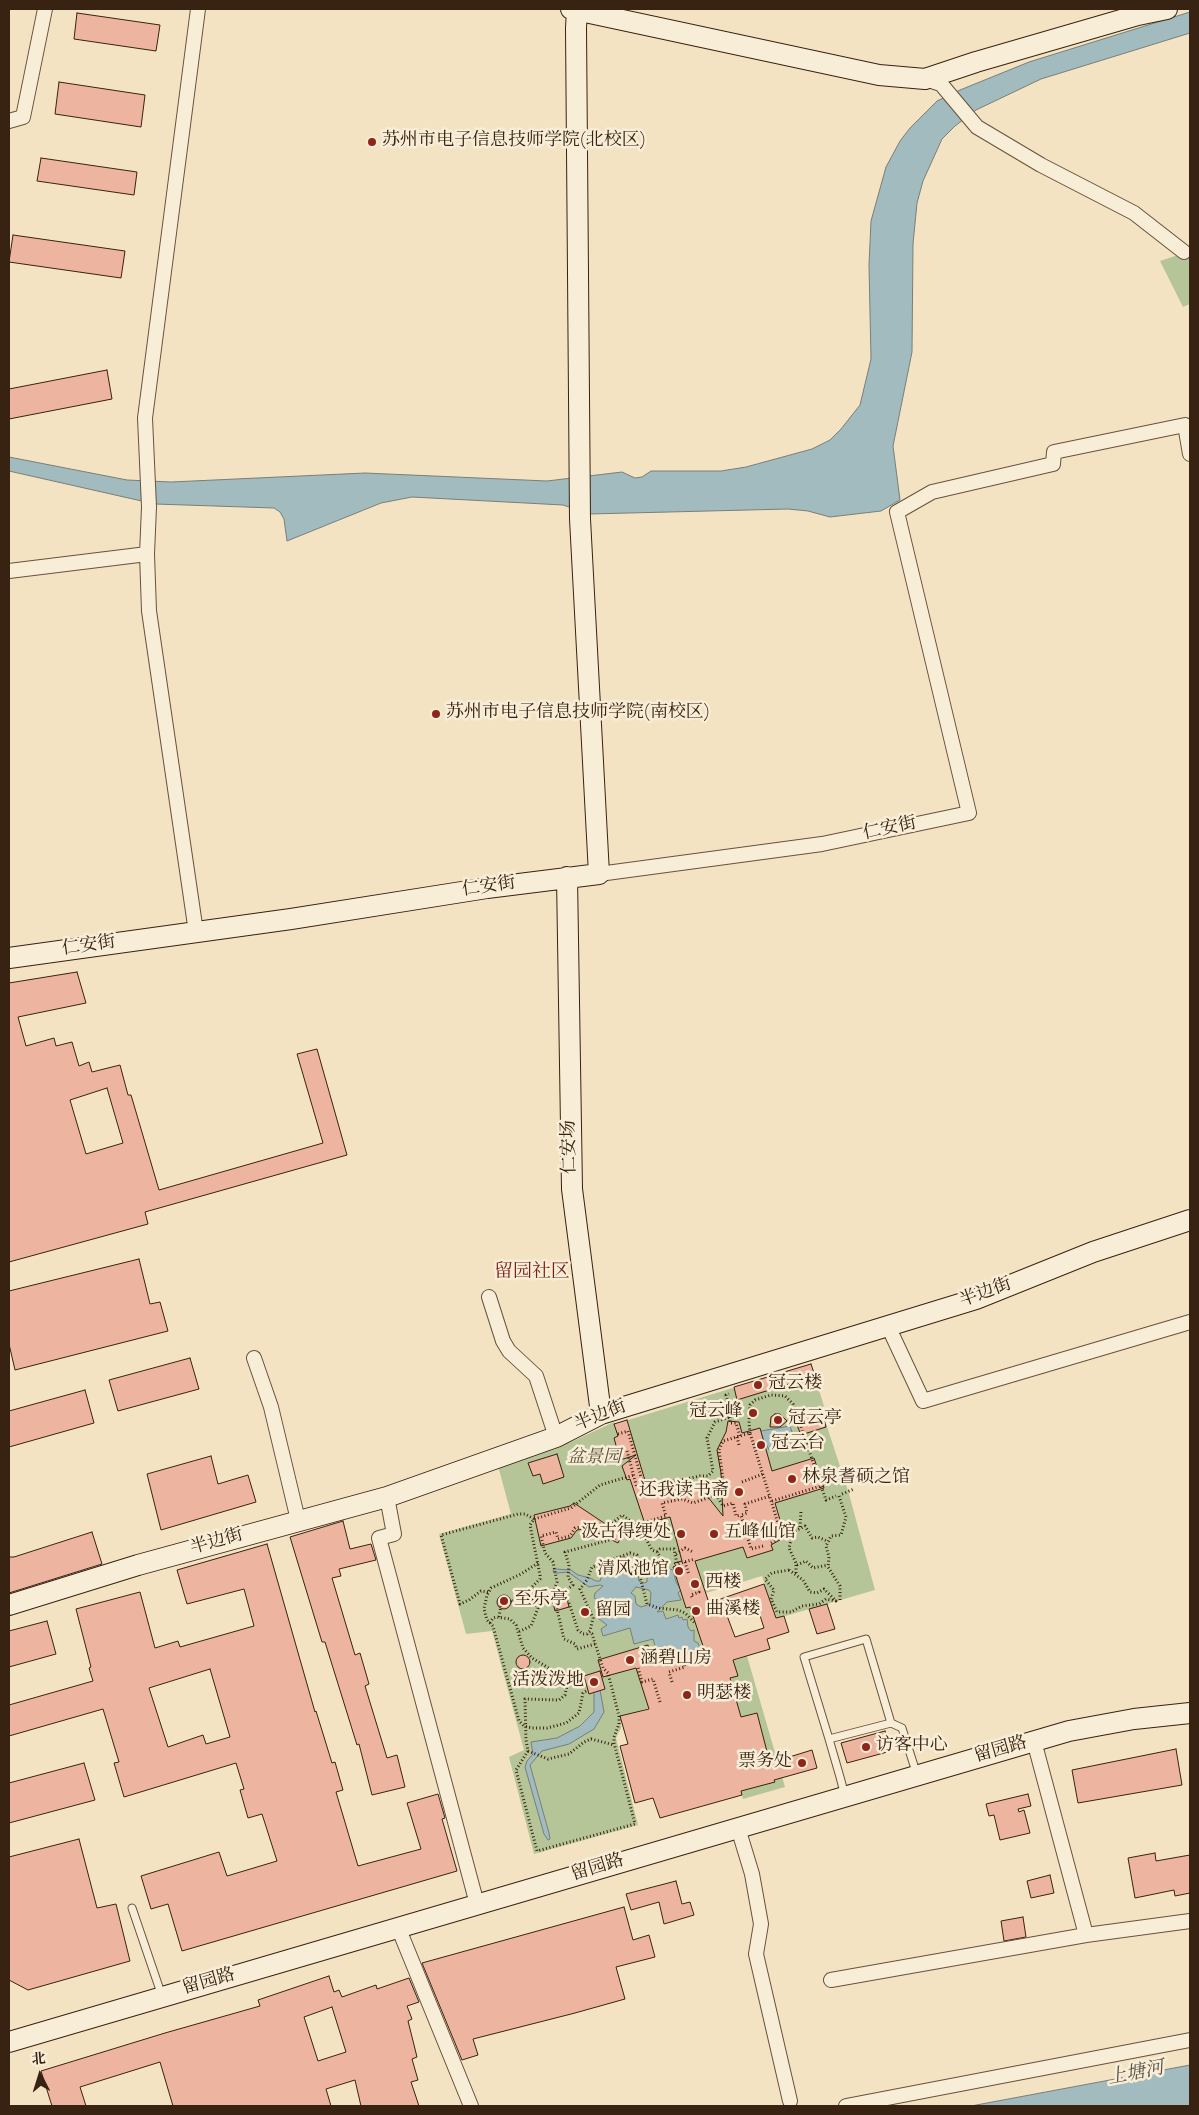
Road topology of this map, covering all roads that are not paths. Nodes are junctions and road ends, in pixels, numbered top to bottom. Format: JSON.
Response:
{"nodes":[{"id":1,"x":45,"y":9,"type":"edge"},
{"id":2,"x":198,"y":9,"type":"edge"},
{"id":3,"x":1167,"y":9,"type":"edge"},
{"id":4,"x":574,"y":10,"type":"edge"},
{"id":5,"x":933,"y":82,"type":"junction"},
{"id":6,"x":9,"y":121,"type":"edge"},
{"id":7,"x":1184,"y":252,"type":"dead end"},
{"id":8,"x":1190,"y":454,"type":"edge"},
{"id":9,"x":147,"y":554,"type":"junction"},
{"id":10,"x":9,"y":571,"type":"edge"},
{"id":11,"x":599,"y":874,"type":"junction"},
{"id":12,"x":567,"y":878,"type":"junction"},
{"id":13,"x":196,"y":932,"type":"junction"},
{"id":14,"x":9,"y":958,"type":"edge"},
{"id":15,"x":1190,"y":1220,"type":"edge"},
{"id":16,"x":489,"y":1297,"type":"dead end"},
{"id":17,"x":1190,"y":1322,"type":"edge"},
{"id":18,"x":888,"y":1326,"type":"junction"},
{"id":19,"x":254,"y":1358,"type":"dead end"},
{"id":20,"x":601,"y":1414,"type":"junction"},
{"id":21,"x":556,"y":1437,"type":"junction"},
{"id":22,"x":388,"y":1497,"type":"junction"},
{"id":23,"x":298,"y":1520,"type":"junction"},
{"id":24,"x":9,"y":1605,"type":"edge"},
{"id":25,"x":1190,"y":1713,"type":"edge"},
{"id":26,"x":890,"y":1722,"type":"junction"},
{"id":27,"x":829,"y":1739,"type":"junction"},
{"id":28,"x":1034,"y":1741,"type":"junction"},
{"id":29,"x":917,"y":1775,"type":"junction"},
{"id":30,"x":846,"y":1796,"type":"junction"},
{"id":31,"x":738,"y":1828,"type":"junction"},
{"id":32,"x":476,"y":1904,"type":"junction"},
{"id":33,"x":132,"y":1908,"type":"dead end"},
{"id":34,"x":1190,"y":1921,"type":"edge"},
{"id":35,"x":398,"y":1928,"type":"junction"},
{"id":36,"x":1086,"y":1935,"type":"junction"},
{"id":37,"x":830,"y":1980,"type":"dead end"},
{"id":38,"x":162,"y":1996,"type":"junction"},
{"id":39,"x":1190,"y":2040,"type":"edge"},
{"id":40,"x":9,"y":2042,"type":"edge"},
{"id":41,"x":790,"y":2101,"type":"dead end"},
{"id":42,"x":471,"y":2106,"type":"edge"},
{"id":43,"x":846,"y":2106,"type":"edge"}],
"edges":[{"from":1,"to":6,"type":"street"},
{"from":2,"to":9,"type":"street"},
{"from":3,"to":5,"type":"street"},
{"from":4,"to":5,"type":"street"},
{"from":4,"to":11,"type":"street"},
{"from":5,"to":7,"type":"street"},
{"from":8,"to":11,"type":"street","name":"仁安街"},
{"from":9,"to":10,"type":"street"},
{"from":9,"to":13,"type":"street"},
{"from":11,"to":12,"type":"street","name":"仁安街"},
{"from":12,"to":13,"type":"street","name":"仁安街"},
{"from":12,"to":20,"type":"street","name":"仁安场"},
{"from":13,"to":14,"type":"street","name":"仁安街"},
{"from":15,"to":18,"type":"street","name":"半边街"},
{"from":16,"to":21,"type":"street"},
{"from":17,"to":18,"type":"street"},
{"from":18,"to":20,"type":"street","name":"半边街"},
{"from":19,"to":23,"type":"street"},
{"from":20,"to":21,"type":"street","name":"半边街"},
{"from":21,"to":22,"type":"street","name":"半边街"},
{"from":22,"to":23,"type":"street","name":"半边街"},
{"from":22,"to":32,"type":"street"},
{"from":23,"to":24,"type":"street","name":"半边街"},
{"from":25,"to":28,"type":"street","name":"留园路"},
{"from":26,"to":27,"type":"lane"},
{"from":26,"to":27,"type":"lane"},
{"from":26,"to":29,"type":"lane"},
{"from":27,"to":30,"type":"lane"},
{"from":28,"to":29,"type":"street","name":"留园路"},
{"from":28,"to":36,"type":"street"},
{"from":29,"to":30,"type":"street","name":"留园路"},
{"from":30,"to":31,"type":"street","name":"留园路"},
{"from":31,"to":32,"type":"street","name":"留园路"},
{"from":31,"to":41,"type":"street"},
{"from":32,"to":35,"type":"street","name":"留园路"},
{"from":33,"to":38,"type":"lane"},
{"from":34,"to":36,"type":"street"},
{"from":35,"to":38,"type":"street","name":"留园路"},
{"from":35,"to":42,"type":"street"},
{"from":36,"to":37,"type":"street"},
{"from":38,"to":40,"type":"street","name":"留园路"},
{"from":39,"to":43,"type":"street"}]}
